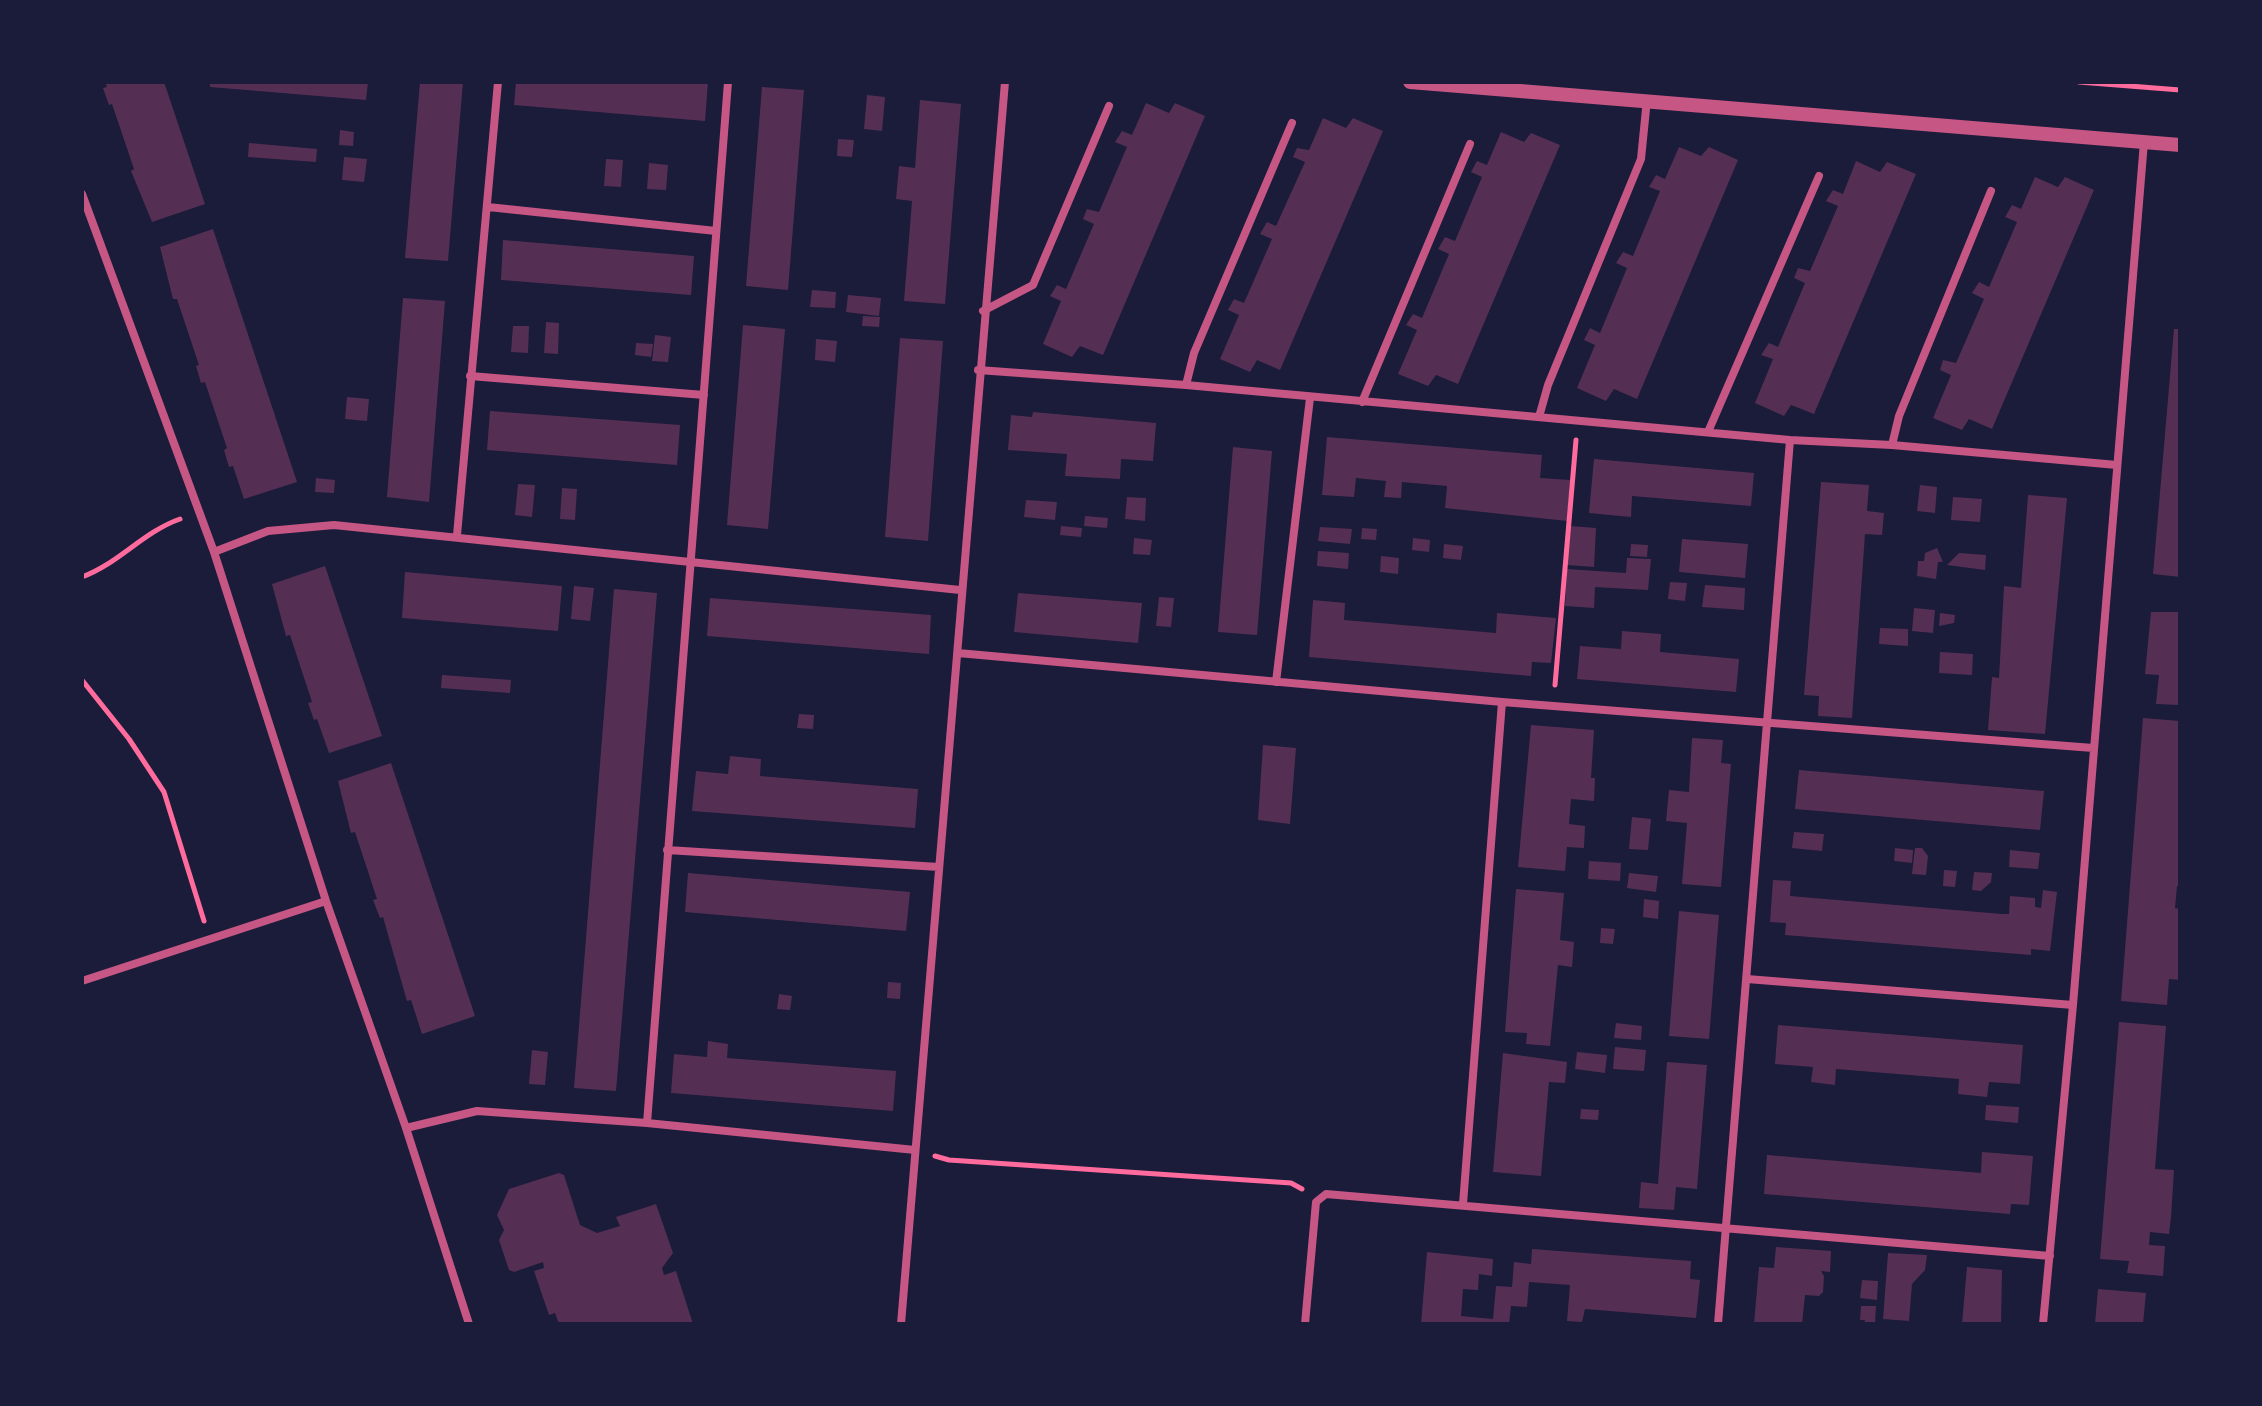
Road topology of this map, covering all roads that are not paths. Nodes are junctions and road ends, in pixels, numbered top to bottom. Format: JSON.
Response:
{"nodes":[{"id":1,"x":498,"y":82,"type":"edge"},
{"id":2,"x":728,"y":82,"type":"edge"},
{"id":3,"x":1005,"y":82,"type":"edge"},
{"id":4,"x":1410,"y":82,"type":"edge"},
{"id":5,"x":1647,"y":99,"type":"junction"},
{"id":6,"x":1109,"y":106,"type":"dead end"},
{"id":7,"x":1292,"y":123,"type":"dead end"},
{"id":8,"x":2144,"y":142,"type":"junction"},
{"id":9,"x":1470,"y":144,"type":"dead end"},
{"id":10,"x":2180,"y":145,"type":"edge"},
{"id":11,"x":1819,"y":176,"type":"dead end"},
{"id":12,"x":1991,"y":191,"type":"dead end"},
{"id":13,"x":82,"y":194,"type":"edge"},
{"id":14,"x":488,"y":207,"type":"junction"},
{"id":15,"x":716,"y":231,"type":"junction"},
{"id":16,"x":983,"y":311,"type":"junction"},
{"id":17,"x":978,"y":370,"type":"junction"},
{"id":18,"x":470,"y":376,"type":"junction"},
{"id":19,"x":1186,"y":385,"type":"junction"},
{"id":20,"x":704,"y":395,"type":"junction"},
{"id":21,"x":1310,"y":398,"type":"junction"},
{"id":22,"x":1362,"y":402,"type":"junction"},
{"id":23,"x":1539,"y":417,"type":"junction"},
{"id":24,"x":1708,"y":432,"type":"junction"},
{"id":25,"x":1790,"y":440,"type":"junction"},
{"id":26,"x":1892,"y":445,"type":"junction"},
{"id":27,"x":2117,"y":465,"type":"junction"},
{"id":28,"x":457,"y":535,"type":"junction"},
{"id":29,"x":214,"y":552,"type":"junction"},
{"id":30,"x":692,"y":564,"type":"junction"},
{"id":31,"x":960,"y":590,"type":"junction"},
{"id":32,"x":958,"y":653,"type":"junction"},
{"id":33,"x":1276,"y":682,"type":"junction"},
{"id":34,"x":1502,"y":702,"type":"junction"},
{"id":35,"x":1766,"y":724,"type":"junction"},
{"id":36,"x":2093,"y":748,"type":"junction"},
{"id":37,"x":667,"y":850,"type":"junction"},
{"id":38,"x":939,"y":867,"type":"junction"},
{"id":39,"x":326,"y":901,"type":"junction"},
{"id":40,"x":1747,"y":979,"type":"junction"},
{"id":41,"x":82,"y":981,"type":"edge"},
{"id":42,"x":2073,"y":1005,"type":"junction"},
{"id":43,"x":647,"y":1123,"type":"junction"},
{"id":44,"x":406,"y":1128,"type":"junction"},
{"id":45,"x":915,"y":1150,"type":"junction"},
{"id":46,"x":1463,"y":1204,"type":"junction"},
{"id":47,"x":1726,"y":1227,"type":"junction"},
{"id":48,"x":2050,"y":1256,"type":"junction"},
{"id":49,"x":469,"y":1324,"type":"edge"},
{"id":50,"x":901,"y":1324,"type":"edge"},
{"id":51,"x":1305,"y":1324,"type":"edge"},
{"id":52,"x":1718,"y":1324,"type":"edge"},
{"id":53,"x":2043,"y":1324,"type":"edge"}],
"edges":[{"from":1,"to":14,"type":"street"},
{"from":2,"to":15,"type":"street"},
{"from":3,"to":16,"type":"street"},
{"from":4,"to":5,"type":"street"},
{"from":5,"to":8,"type":"street"},
{"from":5,"to":23,"type":"street"},
{"from":6,"to":16,"type":"street"},
{"from":7,"to":19,"type":"street"},
{"from":8,"to":10,"type":"street"},
{"from":8,"to":27,"type":"street"},
{"from":9,"to":22,"type":"street"},
{"from":11,"to":24,"type":"street"},
{"from":12,"to":26,"type":"street"},
{"from":13,"to":29,"type":"street"},
{"from":14,"to":15,"type":"street"},
{"from":14,"to":18,"type":"street"},
{"from":15,"to":20,"type":"street"},
{"from":16,"to":17,"type":"street"},
{"from":17,"to":19,"type":"street"},
{"from":17,"to":31,"type":"street"},
{"from":18,"to":20,"type":"street"},
{"from":18,"to":28,"type":"street"},
{"from":19,"to":21,"type":"street"},
{"from":20,"to":30,"type":"street"},
{"from":21,"to":22,"type":"street"},
{"from":21,"to":33,"type":"street"},
{"from":22,"to":23,"type":"street"},
{"from":23,"to":24,"type":"street"},
{"from":24,"to":25,"type":"street"},
{"from":25,"to":26,"type":"street"},
{"from":25,"to":35,"type":"street"},
{"from":26,"to":27,"type":"street"},
{"from":27,"to":36,"type":"street"},
{"from":28,"to":29,"type":"street"},
{"from":28,"to":30,"type":"street"},
{"from":29,"to":39,"type":"street"},
{"from":30,"to":31,"type":"street"},
{"from":30,"to":37,"type":"street"},
{"from":31,"to":32,"type":"street"},
{"from":32,"to":33,"type":"street"},
{"from":32,"to":38,"type":"street"},
{"from":33,"to":34,"type":"street"},
{"from":34,"to":35,"type":"street"},
{"from":34,"to":46,"type":"street"},
{"from":35,"to":36,"type":"street"},
{"from":35,"to":40,"type":"street"},
{"from":36,"to":42,"type":"street"},
{"from":37,"to":38,"type":"street"},
{"from":37,"to":43,"type":"street"},
{"from":38,"to":45,"type":"street"},
{"from":39,"to":41,"type":"street"},
{"from":39,"to":44,"type":"street"},
{"from":40,"to":42,"type":"street"},
{"from":40,"to":47,"type":"street"},
{"from":42,"to":48,"type":"street"},
{"from":43,"to":44,"type":"street"},
{"from":43,"to":45,"type":"street"},
{"from":44,"to":49,"type":"street"},
{"from":45,"to":50,"type":"street"},
{"from":46,"to":47,"type":"street"},
{"from":46,"to":51,"type":"street"},
{"from":47,"to":48,"type":"street"},
{"from":47,"to":52,"type":"street"},
{"from":48,"to":53,"type":"street"}]}
